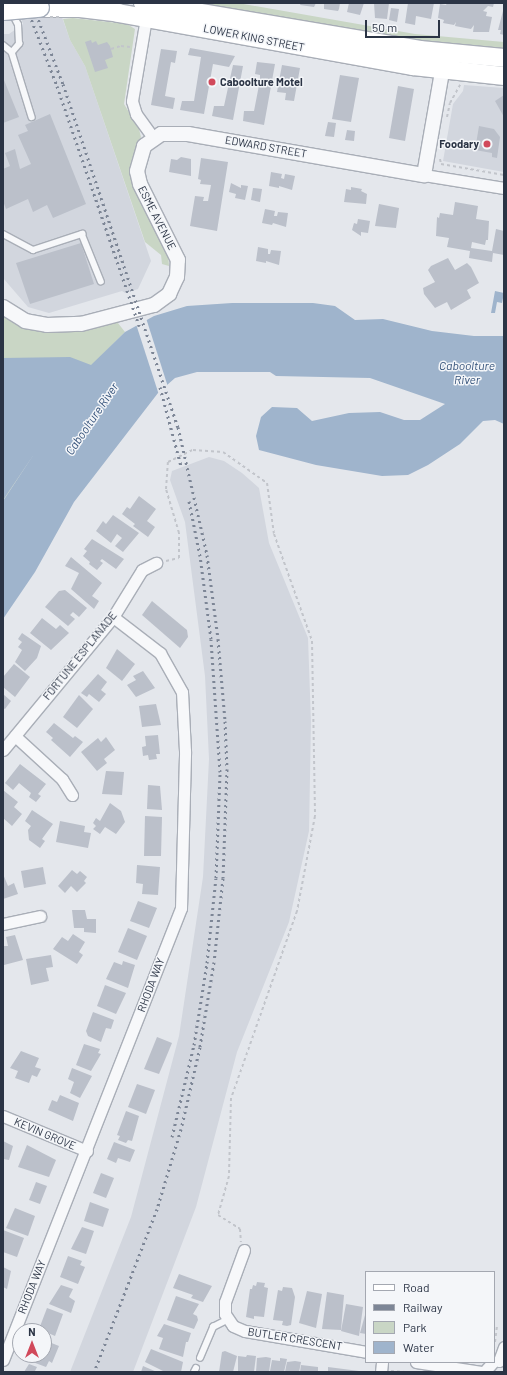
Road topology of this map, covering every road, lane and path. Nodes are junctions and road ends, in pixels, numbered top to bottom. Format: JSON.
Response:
{"nodes":[{"id":1,"x":8,"y":3,"type":"edge"},
{"id":2,"x":145,"y":10,"type":"edge"},
{"id":3,"x":3,"y":11,"type":"edge"},
{"id":4,"x":3,"y":45,"type":"edge"},
{"id":5,"x":130,"y":48,"type":"dead end"},
{"id":6,"x":111,"y":49,"type":"dead end"},
{"id":7,"x":12,"y":52,"type":"junction"},
{"id":8,"x":445,"y":53,"type":"junction"},
{"id":9,"x":504,"y":58,"type":"edge"},
{"id":10,"x":443,"y":71,"type":"junction"},
{"id":11,"x":504,"y":76,"type":"edge"},
{"id":12,"x":460,"y":82,"type":"dead end"},
{"id":13,"x":32,"y":117,"type":"dead end"},
{"id":14,"x":446,"y":125,"type":"dead end"},
{"id":15,"x":153,"y":138,"type":"junction"},
{"id":16,"x":441,"y":152,"type":"dead end"},
{"id":17,"x":424,"y":175,"type":"junction"},
{"id":18,"x":504,"y":175,"type":"edge"},
{"id":19,"x":504,"y":188,"type":"edge"},
{"id":20,"x":3,"y":234,"type":"edge"},
{"id":21,"x":101,"y":281,"type":"dead end"},
{"id":22,"x":3,"y":307,"type":"edge"},
{"id":23,"x":156,"y":563,"type":"joint"},
{"id":24,"x":113,"y":616,"type":"junction"},
{"id":25,"x":15,"y":736,"type":"junction"},
{"id":26,"x":3,"y":750,"type":"edge"},
{"id":27,"x":72,"y":795,"type":"dead end"},
{"id":28,"x":40,"y":916,"type":"dead end"},
{"id":29,"x":3,"y":924,"type":"edge"},
{"id":30,"x":3,"y":1116,"type":"edge"},
{"id":31,"x":87,"y":1151,"type":"junction"},
{"id":32,"x":244,"y":1250,"type":"joint"},
{"id":33,"x":227,"y":1320,"type":"junction"},
{"id":34,"x":497,"y":1326,"type":"dead end"},
{"id":35,"x":495,"y":1339,"type":"edge"},
{"id":36,"x":504,"y":1347,"type":"edge"},
{"id":37,"x":365,"y":1352,"type":"edge"},
{"id":38,"x":200,"y":1358,"type":"dead end"},
{"id":39,"x":3,"y":1360,"type":"edge"},
{"id":40,"x":498,"y":1362,"type":"edge"},
{"id":41,"x":422,"y":1363,"type":"edge"},
{"id":42,"x":381,"y":1368,"type":"edge"},
{"id":43,"x":405,"y":1372,"type":"edge"},
{"id":44,"x":480,"y":1372,"type":"edge"},
{"id":45,"x":484,"y":1372,"type":"edge"}],
"edges":[{"from":1,"to":7,"type":"lane"},
{"from":2,"to":3,"type":"main road","name":"LOWER KING STREET","bridge":true},
{"from":2,"to":8,"type":"main road","name":"LOWER KING STREET"},
{"from":2,"to":10,"type":"main road","name":"LOWER KING STREET"},
{"from":2,"to":15,"type":"street"},
{"from":4,"to":7,"type":"lane"},
{"from":5,"to":6,"type":"path"},
{"from":7,"to":13,"type":"lane"},
{"from":8,"to":9,"type":"main road","name":"LOWER KING STREET"},
{"from":8,"to":10,"type":"street"},
{"from":10,"to":11,"type":"main road","name":"LOWER KING STREET"},
{"from":10,"to":17,"type":"street"},
{"from":12,"to":14,"type":"path"},
{"from":15,"to":17,"type":"street","name":"EDWARD STREET"},
{"from":15,"to":22,"type":"street","name":"ESME AVENUE"},
{"from":16,"to":18,"type":"path"},
{"from":17,"to":19,"type":"street","name":"EDWARD STREET"},
{"from":20,"to":21,"type":"lane"},
{"from":23,"to":24,"type":"street","name":"FORTUNE ESPLANADE"},
{"from":23,"to":32,"type":"path"},
{"from":24,"to":25,"type":"street","name":"FORTUNE ESPLANADE"},
{"from":24,"to":31,"type":"street","name":"RHODA WAY"},
{"from":25,"to":26,"type":"street","name":"FORTUNE ESPLANADE"},
{"from":25,"to":27,"type":"street"},
{"from":28,"to":29,"type":"street"},
{"from":30,"to":31,"type":"street","name":"KEVIN GROVE"},
{"from":31,"to":39,"type":"street","name":"RHODA WAY"},
{"from":32,"to":33,"type":"street"},
{"from":33,"to":37,"type":"street","name":"BUTLER CRESCENT"},
{"from":33,"to":38,"type":"lane"},
{"from":34,"to":35,"type":"path"},
{"from":36,"to":40,"type":"street"},
{"from":40,"to":45,"type":"street"},
{"from":41,"to":44,"type":"street"},
{"from":42,"to":43,"type":"path"}]}
